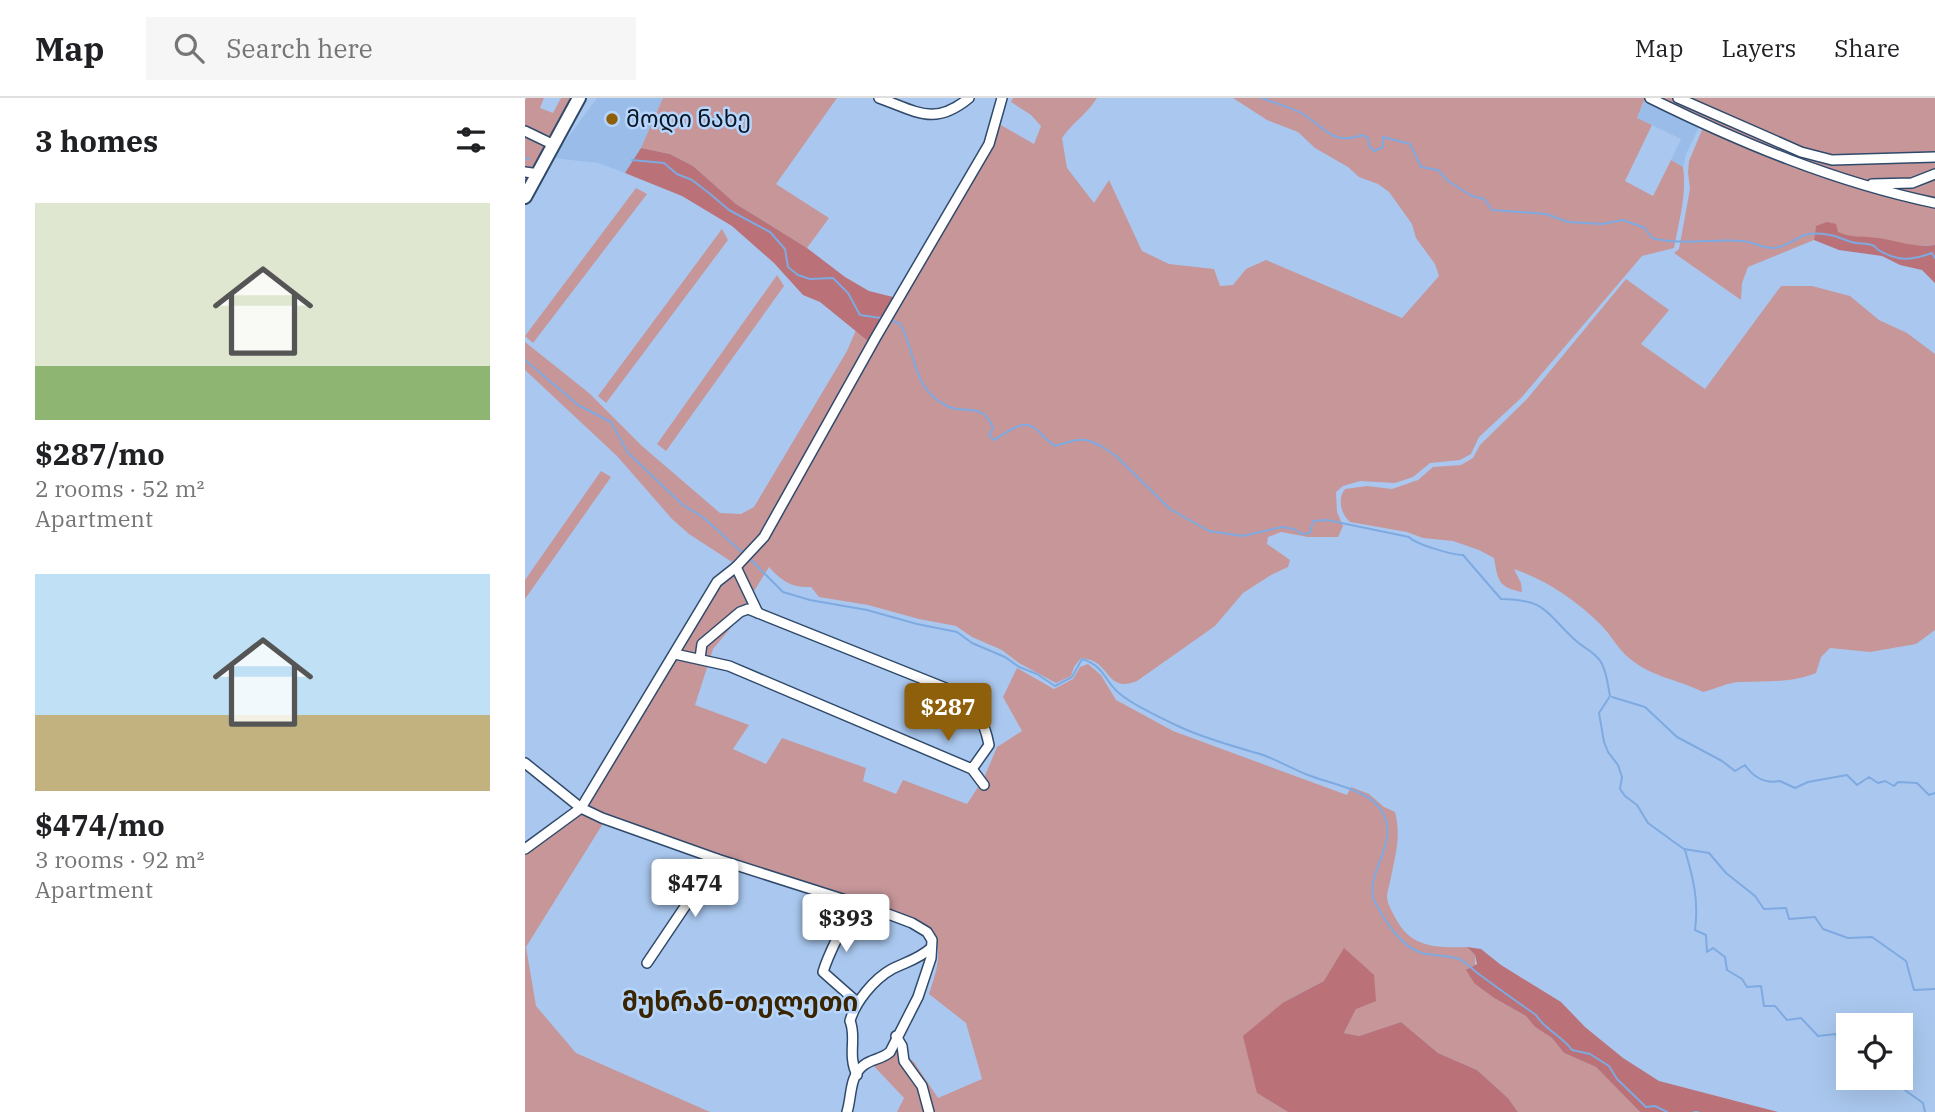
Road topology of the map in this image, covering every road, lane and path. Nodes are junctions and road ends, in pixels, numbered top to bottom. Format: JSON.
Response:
{"nodes":[{"id":1,"x":579,"y":98,"type":"edge"},
{"id":2,"x":879,"y":98,"type":"edge"},
{"id":3,"x":969,"y":98,"type":"edge"},
{"id":4,"x":1002,"y":98,"type":"edge"},
{"id":5,"x":1650,"y":98,"type":"edge"},
{"id":6,"x":1678,"y":98,"type":"edge"},
{"id":7,"x":525,"y":131,"type":"edge"},
{"id":8,"x":554,"y":145,"type":"junction"},
{"id":9,"x":1935,"y":157,"type":"edge"},
{"id":10,"x":525,"y":172,"type":"edge"},
{"id":11,"x":539,"y":174,"type":"junction"},
{"id":12,"x":1935,"y":174,"type":"edge"},
{"id":13,"x":1862,"y":184,"type":"junction"},
{"id":14,"x":525,"y":197,"type":"edge"},
{"id":15,"x":1935,"y":203,"type":"edge"},
{"id":16,"x":736,"y":567,"type":"junction"},
{"id":17,"x":758,"y":613,"type":"junction"},
{"id":18,"x":675,"y":654,"type":"junction"},
{"id":19,"x":700,"y":658,"type":"junction"},
{"id":20,"x":525,"y":763,"type":"edge"},
{"id":21,"x":972,"y":769,"type":"junction"},
{"id":22,"x":984,"y":785,"type":"dead end"},
{"id":23,"x":581,"y":808,"type":"junction"},
{"id":24,"x":525,"y":849,"type":"edge"},
{"id":25,"x":717,"y":859,"type":"junction"},
{"id":26,"x":852,"y":903,"type":"junction"},
{"id":27,"x":931,"y":948,"type":"junction"},
{"id":28,"x":647,"y":963,"type":"dead end"},
{"id":29,"x":857,"y":1002,"type":"junction"},
{"id":30,"x":897,"y":1036,"type":"junction"},
{"id":31,"x":857,"y":1074,"type":"junction"},
{"id":32,"x":847,"y":1112,"type":"edge"},
{"id":33,"x":929,"y":1112,"type":"edge"}],
"edges":[{"from":1,"to":8,"type":"highway"},
{"from":2,"to":3,"type":"street"},
{"from":4,"to":16,"type":"street"},
{"from":5,"to":13,"type":"street"},
{"from":6,"to":9,"type":"street"},
{"from":7,"to":8,"type":"street"},
{"from":8,"to":11,"type":"highway"},
{"from":10,"to":11,"type":"street"},
{"from":11,"to":14,"type":"highway"},
{"from":12,"to":13,"type":"street"},
{"from":13,"to":15,"type":"street"},
{"from":16,"to":17,"type":"street"},
{"from":16,"to":18,"type":"street"},
{"from":17,"to":19,"type":"street"},
{"from":17,"to":21,"type":"street"},
{"from":18,"to":19,"type":"street"},
{"from":18,"to":23,"type":"street"},
{"from":19,"to":21,"type":"street"},
{"from":20,"to":23,"type":"street"},
{"from":21,"to":22,"type":"street"},
{"from":23,"to":24,"type":"street"},
{"from":23,"to":25,"type":"street"},
{"from":25,"to":26,"type":"street"},
{"from":25,"to":28,"type":"street"},
{"from":26,"to":27,"type":"street"},
{"from":26,"to":29,"type":"street"},
{"from":27,"to":29,"type":"street"},
{"from":27,"to":30,"type":"street"},
{"from":29,"to":31,"type":"street"},
{"from":30,"to":31,"type":"street"},
{"from":30,"to":33,"type":"street"},
{"from":31,"to":32,"type":"street"}]}
